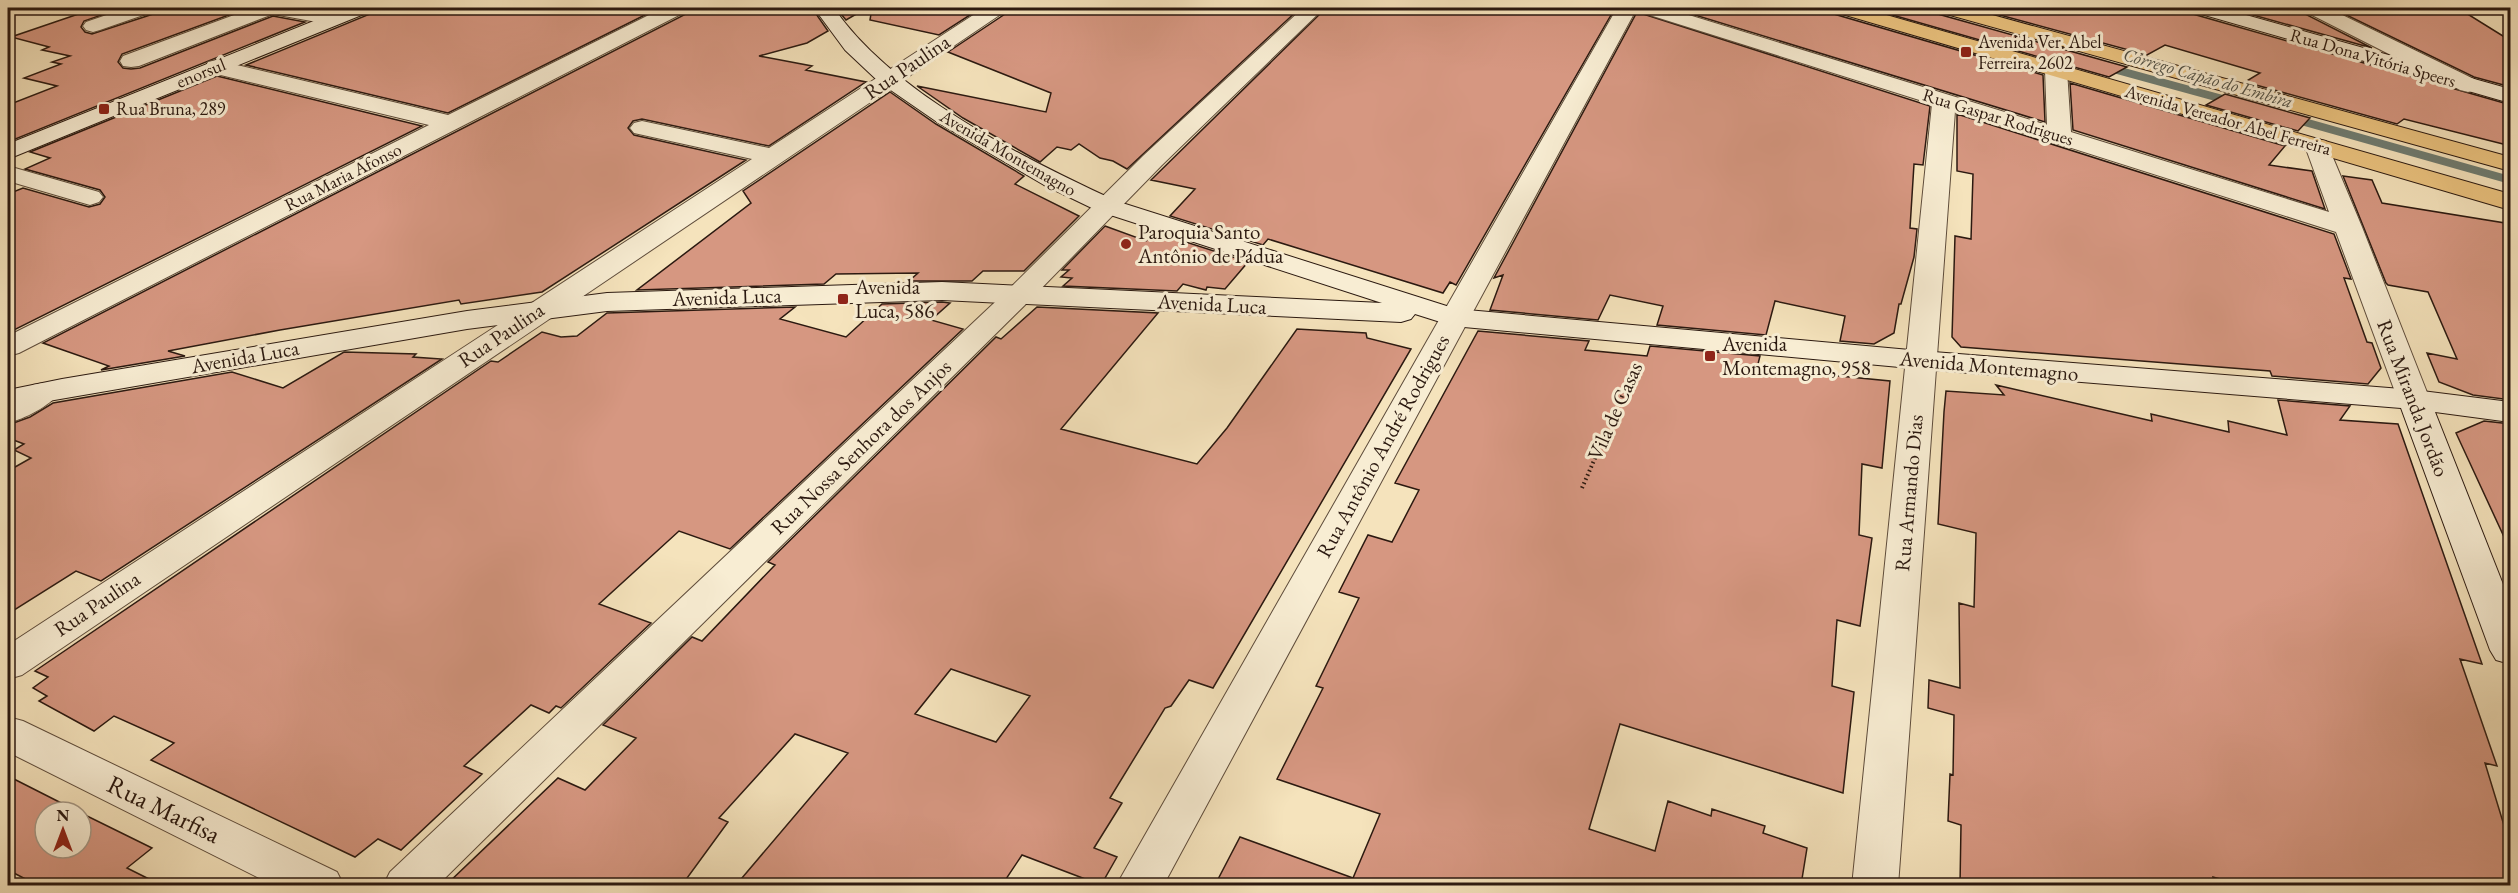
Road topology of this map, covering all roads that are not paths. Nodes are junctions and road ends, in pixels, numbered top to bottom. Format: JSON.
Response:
{"nodes":[{"id":1,"x":145,"y":8,"type":"edge"},
{"id":2,"x":272,"y":8,"type":"edge"},
{"id":3,"x":362,"y":8,"type":"edge"},
{"id":4,"x":678,"y":8,"type":"edge"},
{"id":5,"x":824,"y":8,"type":"edge"},
{"id":6,"x":997,"y":8,"type":"edge"},
{"id":7,"x":1314,"y":8,"type":"edge"},
{"id":8,"x":1627,"y":8,"type":"edge"},
{"id":9,"x":1647,"y":8,"type":"edge"},
{"id":10,"x":1842,"y":8,"type":"edge"},
{"id":11,"x":1946,"y":8,"type":"edge"},
{"id":12,"x":2201,"y":8,"type":"edge"},
{"id":13,"x":2309,"y":8,"type":"edge"},
{"id":14,"x":2313,"y":8,"type":"edge"},
{"id":15,"x":333,"y":19,"type":"junction"},
{"id":16,"x":93,"y":26,"type":"dead end"},
{"id":17,"x":2315,"y":41,"type":"junction"},
{"id":18,"x":131,"y":61,"type":"dead end"},
{"id":19,"x":216,"y":67,"type":"junction"},
{"id":20,"x":2056,"y":70,"type":"junction"},
{"id":21,"x":889,"y":80,"type":"junction"},
{"id":22,"x":2468,"y":85,"type":"junction"},
{"id":23,"x":2511,"y":96,"type":"edge"},
{"id":24,"x":1944,"y":100,"type":"junction"},
{"id":25,"x":451,"y":123,"type":"junction"},
{"id":26,"x":642,"y":128,"type":"dead end"},
{"id":27,"x":2060,"y":136,"type":"junction"},
{"id":28,"x":2317,"y":146,"type":"junction"},
{"id":29,"x":8,"y":152,"type":"edge"},
{"id":30,"x":774,"y":156,"type":"junction"},
{"id":31,"x":2511,"y":164,"type":"edge"},
{"id":32,"x":8,"y":173,"type":"edge"},
{"id":33,"x":90,"y":197,"type":"dead end"},
{"id":34,"x":2511,"y":202,"type":"edge"},
{"id":35,"x":1107,"y":206,"type":"junction"},
{"id":36,"x":2349,"y":227,"type":"junction"},
{"id":37,"x":1294,"y":267,"type":"junction"},
{"id":38,"x":1020,"y":294,"type":"junction"},
{"id":39,"x":1311,"y":308,"type":"junction"},
{"id":40,"x":540,"y":309,"type":"junction"},
{"id":41,"x":1453,"y":317,"type":"junction"},
{"id":42,"x":8,"y":347,"type":"edge"},
{"id":43,"x":1921,"y":360,"type":"junction"},
{"id":44,"x":44,"y":392,"type":"junction"},
{"id":45,"x":8,"y":399,"type":"edge"},
{"id":46,"x":2414,"y":400,"type":"junction"},
{"id":47,"x":8,"y":412,"type":"edge"},
{"id":48,"x":2511,"y":412,"type":"edge"},
{"id":49,"x":2511,"y":650,"type":"edge"},
{"id":50,"x":8,"y":664,"type":"edge"},
{"id":51,"x":8,"y":733,"type":"edge"},
{"id":52,"x":321,"y":885,"type":"edge"},
{"id":53,"x":406,"y":885,"type":"edge"},
{"id":54,"x":1139,"y":885,"type":"edge"},
{"id":55,"x":1875,"y":885,"type":"edge"}],
"edges":[{"from":1,"to":16,"type":"street"},
{"from":2,"to":15,"type":"street"},
{"from":2,"to":18,"type":"street"},
{"from":3,"to":15,"type":"street","name":"enorsul"},
{"from":4,"to":25,"type":"street","name":"Rua Maria Afonso"},
{"from":5,"to":21,"type":"street","name":"Avenida Montemagno"},
{"from":6,"to":21,"type":"street","name":"Rua Paulina"},
{"from":7,"to":35,"type":"street","name":"Rua Nossa Senhora dos Anjos"},
{"from":8,"to":41,"type":"street","name":"Rua Antônio André Rodrigues"},
{"from":9,"to":24,"type":"street","name":"Rua Gaspar Rodrigues"},
{"from":10,"to":20,"type":"main road","name":"Avenida Vereador Abel Ferreira"},
{"from":11,"to":31,"type":"main road","name":"Avenida Vereador Abel Ferreira"},
{"from":12,"to":17,"type":"street","name":"Rua Dona Vitória Speers"},
{"from":13,"to":17,"type":"street"},
{"from":14,"to":22,"type":"street"},
{"from":15,"to":19,"type":"street","name":"enorsul"},
{"from":17,"to":22,"type":"street","name":"Rua Dona Vitória Speers"},
{"from":19,"to":25,"type":"street"},
{"from":19,"to":29,"type":"street","name":"enorsul"},
{"from":20,"to":27,"type":"street"},
{"from":20,"to":28,"type":"main road","name":"Avenida Vereador Abel Ferreira"},
{"from":21,"to":30,"type":"street","name":"Rua Paulina"},
{"from":21,"to":35,"type":"street","name":"Avenida Montemagno"},
{"from":22,"to":23,"type":"street","name":"Rua Dona Vitória Speers"},
{"from":24,"to":27,"type":"street","name":"Rua Gaspar Rodrigues"},
{"from":24,"to":43,"type":"street","name":"Rua Armando Dias"},
{"from":25,"to":42,"type":"street","name":"Rua Maria Afonso"},
{"from":26,"to":30,"type":"street"},
{"from":27,"to":36,"type":"street","name":"Rua Gaspar Rodrigues"},
{"from":28,"to":34,"type":"main road","name":"Avenida Vereador Abel Ferreira"},
{"from":28,"to":36,"type":"street","name":"Rua Miranda Jordão"},
{"from":30,"to":40,"type":"street","name":"Rua Paulina"},
{"from":32,"to":33,"type":"street"},
{"from":35,"to":37,"type":"street","name":"Avenida Montemagno"},
{"from":35,"to":38,"type":"street","name":"Rua Nossa Senhora dos Anjos"},
{"from":36,"to":46,"type":"street","name":"Rua Miranda Jordão"},
{"from":37,"to":39,"type":"street"},
{"from":37,"to":41,"type":"street","name":"Avenida Montemagno"},
{"from":38,"to":39,"type":"street","name":"Avenida Luca"},
{"from":38,"to":40,"type":"street","name":"Avenida Luca"},
{"from":38,"to":53,"type":"street","name":"Rua Nossa Senhora dos Anjos"},
{"from":39,"to":41,"type":"street","name":"Avenida Luca"},
{"from":40,"to":44,"type":"street","name":"Avenida Luca"},
{"from":40,"to":50,"type":"street","name":"Rua Paulina"},
{"from":41,"to":43,"type":"street","name":"Avenida Montemagno"},
{"from":41,"to":54,"type":"street","name":"Rua Antônio André Rodrigues"},
{"from":43,"to":46,"type":"street","name":"Avenida Montemagno"},
{"from":43,"to":55,"type":"street","name":"Rua Armando Dias"},
{"from":44,"to":45,"type":"street","name":"Avenida Luca"},
{"from":44,"to":47,"type":"street"},
{"from":46,"to":48,"type":"street","name":"Avenida Montemagno"},
{"from":46,"to":49,"type":"street","name":"Rua Miranda Jordão"},
{"from":51,"to":52,"type":"street","name":"Rua Marfisa"}]}
